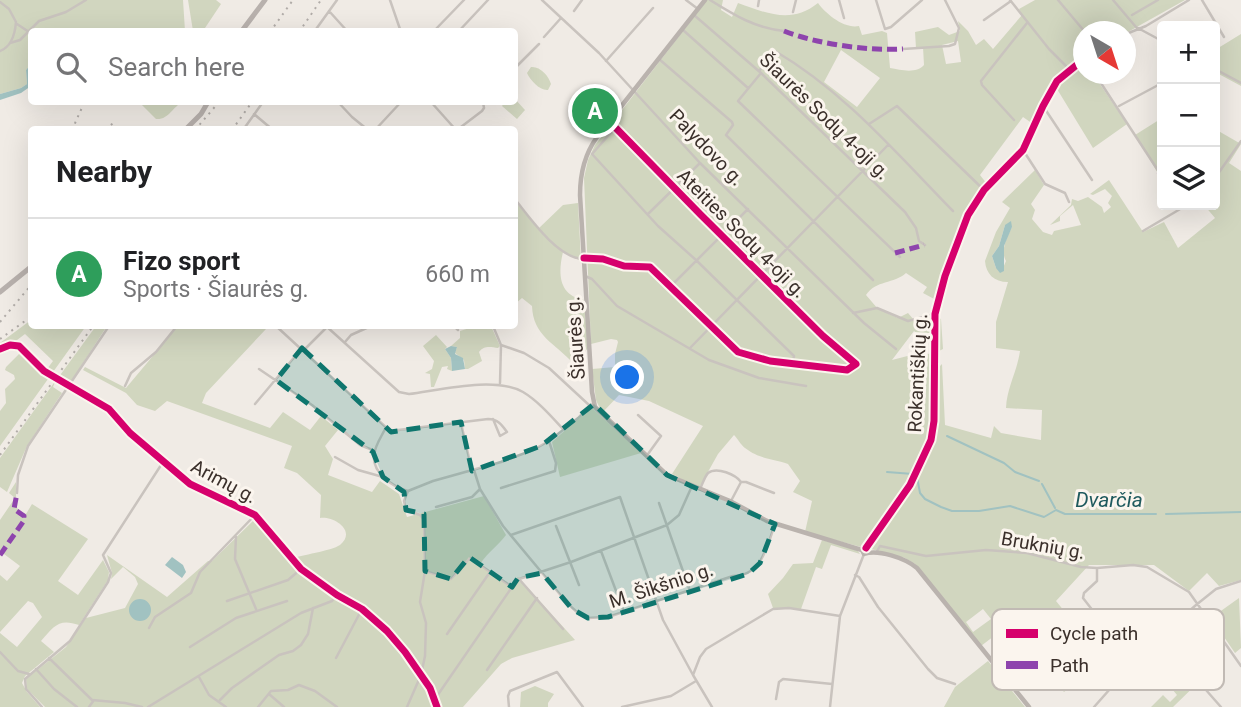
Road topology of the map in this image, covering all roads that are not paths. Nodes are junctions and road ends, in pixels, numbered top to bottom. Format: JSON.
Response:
{"nodes":[{"id":1,"x":86,"y":0,"type":"edge"},
{"id":2,"x":265,"y":0,"type":"edge"},
{"id":3,"x":337,"y":0,"type":"edge"},
{"id":4,"x":390,"y":0,"type":"edge"},
{"id":5,"x":464,"y":0,"type":"edge"},
{"id":6,"x":488,"y":0,"type":"edge"},
{"id":7,"x":542,"y":0,"type":"edge"},
{"id":8,"x":582,"y":0,"type":"edge"},
{"id":9,"x":686,"y":0,"type":"edge"},
{"id":10,"x":707,"y":0,"type":"edge"},
{"id":11,"x":760,"y":0,"type":"edge"},
{"id":12,"x":796,"y":0,"type":"edge"},
{"id":13,"x":839,"y":0,"type":"edge"},
{"id":14,"x":876,"y":0,"type":"edge"},
{"id":15,"x":922,"y":0,"type":"edge"},
{"id":16,"x":944,"y":0,"type":"edge"},
{"id":17,"x":1010,"y":0,"type":"edge"},
{"id":18,"x":1058,"y":0,"type":"edge"},
{"id":19,"x":1114,"y":0,"type":"edge"},
{"id":20,"x":1158,"y":0,"type":"edge"},
{"id":21,"x":1189,"y":0,"type":"edge"},
{"id":22,"x":1202,"y":0,"type":"edge"},
{"id":23,"x":0,"y":2,"type":"edge"},
{"id":24,"x":758,"y":6,"type":"dead end"},
{"id":25,"x":653,"y":8,"type":"dead end"},
{"id":26,"x":698,"y":9,"type":"junction"},
{"id":27,"x":329,"y":11,"type":"junction"},
{"id":28,"x":574,"y":11,"type":"dead end"},
{"id":29,"x":793,"y":12,"type":"dead end"},
{"id":30,"x":694,"y":15,"type":"junction"},
{"id":31,"x":1132,"y":15,"type":"dead end"},
{"id":32,"x":561,"y":18,"type":"junction"},
{"id":33,"x":844,"y":18,"type":"dead end"},
{"id":34,"x":984,"y":20,"type":"dead end"},
{"id":35,"x":1076,"y":21,"type":"edge"},
{"id":36,"x":16,"y":22,"type":"junction"},
{"id":37,"x":1027,"y":23,"type":"junction"},
{"id":38,"x":33,"y":28,"type":"edge"},
{"id":39,"x":244,"y":28,"type":"edge"},
{"id":40,"x":317,"y":28,"type":"edge"},
{"id":41,"x":344,"y":28,"type":"edge"},
{"id":42,"x":400,"y":28,"type":"edge"},
{"id":43,"x":437,"y":28,"type":"edge"},
{"id":44,"x":462,"y":28,"type":"edge"},
{"id":45,"x":682,"y":29,"type":"junction"},
{"id":46,"x":1139,"y":29,"type":"junction"},
{"id":47,"x":1136,"y":30,"type":"edge"},
{"id":48,"x":28,"y":31,"type":"edge"},
{"id":49,"x":784,"y":31,"type":"dead end"},
{"id":50,"x":28,"y":33,"type":"edge"},
{"id":51,"x":544,"y":37,"type":"dead end"},
{"id":52,"x":1224,"y":37,"type":"dead end"},
{"id":53,"x":1157,"y":38,"type":"edge"},
{"id":54,"x":10,"y":43,"type":"junction"},
{"id":55,"x":539,"y":44,"type":"dead end"},
{"id":56,"x":902,"y":50,"type":"dead end"},
{"id":57,"x":0,"y":51,"type":"edge"},
{"id":58,"x":659,"y":59,"type":"junction"},
{"id":59,"x":606,"y":61,"type":"junction"},
{"id":60,"x":518,"y":65,"type":"edge"},
{"id":61,"x":1073,"y":66,"type":"edge"},
{"id":62,"x":1069,"y":69,"type":"junction"},
{"id":63,"x":760,"y":72,"type":"junction"},
{"id":64,"x":1220,"y":72,"type":"edge"},
{"id":65,"x":1241,"y":83,"type":"edge"},
{"id":66,"x":1102,"y":84,"type":"edge"},
{"id":67,"x":1160,"y":84,"type":"edge"},
{"id":68,"x":748,"y":88,"type":"junction"},
{"id":69,"x":634,"y":90,"type":"junction"},
{"id":70,"x":206,"y":105,"type":"edge"},
{"id":71,"x":261,"y":105,"type":"edge"},
{"id":72,"x":341,"y":105,"type":"edge"},
{"id":73,"x":398,"y":105,"type":"edge"},
{"id":74,"x":434,"y":105,"type":"edge"},
{"id":75,"x":484,"y":105,"type":"edge"},
{"id":76,"x":1043,"y":106,"type":"junction"},
{"id":77,"x":1118,"y":107,"type":"junction"},
{"id":78,"x":254,"y":114,"type":"junction"},
{"id":79,"x":1014,"y":120,"type":"dead end"},
{"id":80,"x":609,"y":121,"type":"junction"},
{"id":81,"x":869,"y":124,"type":"junction"},
{"id":82,"x":189,"y":126,"type":"edge"},
{"id":83,"x":246,"y":126,"type":"edge"},
{"id":84,"x":268,"y":126,"type":"edge"},
{"id":85,"x":363,"y":126,"type":"edge"},
{"id":86,"x":379,"y":126,"type":"edge"},
{"id":87,"x":452,"y":126,"type":"edge"},
{"id":88,"x":461,"y":126,"type":"edge"},
{"id":89,"x":616,"y":127,"type":"junction"},
{"id":90,"x":1241,"y":141,"type":"edge"},
{"id":91,"x":888,"y":145,"type":"junction"},
{"id":92,"x":1023,"y":150,"type":"junction"},
{"id":93,"x":590,"y":153,"type":"junction"},
{"id":94,"x":700,"y":163,"type":"junction"},
{"id":95,"x":1157,"y":169,"type":"edge"},
{"id":96,"x":1220,"y":171,"type":"edge"},
{"id":97,"x":863,"y":172,"type":"junction"},
{"id":98,"x":1092,"y":180,"type":"dead end"},
{"id":99,"x":674,"y":189,"type":"junction"},
{"id":100,"x":984,"y":190,"type":"junction"},
{"id":101,"x":838,"y":197,"type":"junction"},
{"id":102,"x":1069,"y":202,"type":"dead end"},
{"id":103,"x":518,"y":203,"type":"edge"},
{"id":104,"x":748,"y":209,"type":"junction"},
{"id":105,"x":1179,"y":210,"type":"edge"},
{"id":106,"x":953,"y":211,"type":"dead end"},
{"id":107,"x":648,"y":214,"type":"junction"},
{"id":108,"x":813,"y":222,"type":"junction"},
{"id":109,"x":1143,"y":231,"type":"dead end"},
{"id":110,"x":722,"y":235,"type":"junction"},
{"id":111,"x":925,"y":245,"type":"dead end"},
{"id":112,"x":788,"y":248,"type":"junction"},
{"id":113,"x":900,"y":257,"type":"dead end"},
{"id":114,"x":584,"y":259,"type":"junction"},
{"id":115,"x":696,"y":260,"type":"junction"},
{"id":116,"x":28,"y":269,"type":"edge"},
{"id":117,"x":761,"y":274,"type":"junction"},
{"id":118,"x":585,"y":276,"type":"junction"},
{"id":119,"x":873,"y":280,"type":"dead end"},
{"id":120,"x":671,"y":286,"type":"junction"},
{"id":121,"x":0,"y":292,"type":"edge"},
{"id":122,"x":736,"y":300,"type":"junction"},
{"id":123,"x":853,"y":313,"type":"junction"},
{"id":124,"x":934,"y":314,"type":"junction"},
{"id":125,"x":712,"y":326,"type":"junction"},
{"id":126,"x":107,"y":329,"type":"edge"},
{"id":127,"x":175,"y":329,"type":"edge"},
{"id":128,"x":280,"y":329,"type":"edge"},
{"id":129,"x":324,"y":329,"type":"edge"},
{"id":130,"x":330,"y":329,"type":"edge"},
{"id":131,"x":365,"y":329,"type":"edge"},
{"id":132,"x":494,"y":329,"type":"edge"},
{"id":133,"x":345,"y":342,"type":"junction"},
{"id":134,"x":501,"y":345,"type":"junction"},
{"id":135,"x":690,"y":348,"type":"junction"},
{"id":136,"x":0,"y":349,"type":"edge"},
{"id":137,"x":303,"y":349,"type":"junction"},
{"id":138,"x":896,"y":349,"type":"dead end"},
{"id":139,"x":793,"y":363,"type":"junction"},
{"id":140,"x":259,"y":369,"type":"dead end"},
{"id":141,"x":276,"y":380,"type":"junction"},
{"id":142,"x":500,"y":384,"type":"junction"},
{"id":143,"x":70,"y":386,"type":"junction"},
{"id":144,"x":125,"y":386,"type":"dead end"},
{"id":145,"x":806,"y":386,"type":"dead end"},
{"id":146,"x":255,"y":404,"type":"dead end"},
{"id":147,"x":592,"y":405,"type":"junction"},
{"id":148,"x":638,"y":415,"type":"dead end"},
{"id":149,"x":493,"y":419,"type":"junction"},
{"id":150,"x":461,"y":422,"type":"junction"},
{"id":151,"x":386,"y":427,"type":"junction"},
{"id":152,"x":563,"y":430,"type":"junction"},
{"id":153,"x":549,"y":441,"type":"junction"},
{"id":154,"x":375,"y":451,"type":"junction"},
{"id":155,"x":646,"y":456,"type":"junction"},
{"id":156,"x":335,"y":457,"type":"dead end"},
{"id":157,"x":163,"y":462,"type":"junction"},
{"id":158,"x":473,"y":470,"type":"junction"},
{"id":159,"x":383,"y":477,"type":"junction"},
{"id":160,"x":741,"y":482,"type":"junction"},
{"id":161,"x":692,"y":486,"type":"junction"},
{"id":162,"x":501,"y":488,"type":"dead end"},
{"id":163,"x":480,"y":489,"type":"junction"},
{"id":164,"x":700,"y":489,"type":"junction"},
{"id":165,"x":408,"y":491,"type":"junction"},
{"id":166,"x":17,"y":493,"type":"dead end"},
{"id":167,"x":774,"y":493,"type":"dead end"},
{"id":168,"x":730,"y":502,"type":"junction"},
{"id":169,"x":659,"y":503,"type":"dead end"},
{"id":170,"x":436,"y":507,"type":"dead end"},
{"id":171,"x":256,"y":515,"type":"junction"},
{"id":172,"x":667,"y":524,"type":"junction"},
{"id":173,"x":775,"y":524,"type":"junction"},
{"id":174,"x":556,"y":526,"type":"dead end"},
{"id":175,"x":511,"y":534,"type":"junction"},
{"id":176,"x":236,"y":536,"type":"junction"},
{"id":177,"x":635,"y":538,"type":"junction"},
{"id":178,"x":601,"y":551,"type":"junction"},
{"id":179,"x":865,"y":551,"type":"junction"},
{"id":180,"x":876,"y":553,"type":"junction"},
{"id":181,"x":571,"y":562,"type":"junction"},
{"id":182,"x":1097,"y":568,"type":"junction"},
{"id":183,"x":301,"y":569,"type":"junction"},
{"id":184,"x":425,"y":571,"type":"junction"},
{"id":185,"x":490,"y":572,"type":"junction"},
{"id":186,"x":542,"y":572,"type":"junction"},
{"id":187,"x":855,"y":575,"type":"junction"},
{"id":188,"x":519,"y":579,"type":"junction"},
{"id":189,"x":1241,"y":581,"type":"edge"},
{"id":190,"x":579,"y":585,"type":"dead end"},
{"id":191,"x":512,"y":587,"type":"junction"},
{"id":192,"x":690,"y":591,"type":"junction"},
{"id":193,"x":247,"y":592,"type":"junction"},
{"id":194,"x":337,"y":595,"type":"junction"},
{"id":195,"x":537,"y":598,"type":"junction"},
{"id":196,"x":226,"y":601,"type":"dead end"},
{"id":197,"x":286,"y":601,"type":"dead end"},
{"id":198,"x":657,"y":601,"type":"junction"},
{"id":199,"x":1196,"y":605,"type":"junction"},
{"id":200,"x":313,"y":608,"type":"junction"},
{"id":201,"x":362,"y":608,"type":"junction"},
{"id":202,"x":1091,"y":609,"type":"edge"},
{"id":203,"x":1192,"y":609,"type":"edge"},
{"id":204,"x":1200,"y":609,"type":"edge"},
{"id":205,"x":257,"y":610,"type":"junction"},
{"id":206,"x":625,"y":612,"type":"junction"},
{"id":207,"x":840,"y":616,"type":"junction"},
{"id":208,"x":149,"y":628,"type":"dead end"},
{"id":209,"x":563,"y":629,"type":"dead end"},
{"id":210,"x":447,"y":634,"type":"dead end"},
{"id":211,"x":1224,"y":644,"type":"edge"},
{"id":212,"x":190,"y":647,"type":"dead end"},
{"id":213,"x":0,"y":652,"type":"edge"},
{"id":214,"x":49,"y":658,"type":"junction"},
{"id":215,"x":336,"y":658,"type":"dead end"},
{"id":216,"x":992,"y":661,"type":"edge"},
{"id":217,"x":1241,"y":666,"type":"edge"},
{"id":218,"x":35,"y":669,"type":"junction"},
{"id":219,"x":487,"y":670,"type":"dead end"},
{"id":220,"x":29,"y":674,"type":"junction"},
{"id":221,"x":421,"y":674,"type":"junction"},
{"id":222,"x":693,"y":675,"type":"junction"},
{"id":223,"x":199,"y":677,"type":"junction"},
{"id":224,"x":696,"y":681,"type":"junction"},
{"id":225,"x":832,"y":684,"type":"junction"},
{"id":226,"x":955,"y":684,"type":"dead end"},
{"id":227,"x":1015,"y":690,"type":"edge"},
{"id":228,"x":1109,"y":690,"type":"edge"},
{"id":229,"x":1206,"y":690,"type":"dead end"},
{"id":230,"x":269,"y":694,"type":"junction"},
{"id":231,"x":435,"y":699,"type":"junction"},
{"id":232,"x":776,"y":699,"type":"dead end"},
{"id":233,"x":219,"y":700,"type":"junction"},
{"id":234,"x":94,"y":701,"type":"junction"},
{"id":235,"x":42,"y":707,"type":"edge"},
{"id":236,"x":77,"y":707,"type":"edge"},
{"id":237,"x":89,"y":707,"type":"edge"},
{"id":238,"x":142,"y":707,"type":"edge"},
{"id":239,"x":148,"y":707,"type":"edge"},
{"id":240,"x":226,"y":707,"type":"edge"},
{"id":241,"x":258,"y":707,"type":"edge"},
{"id":242,"x":284,"y":707,"type":"edge"},
{"id":243,"x":337,"y":707,"type":"edge"},
{"id":244,"x":407,"y":707,"type":"edge"},
{"id":245,"x":437,"y":707,"type":"edge"},
{"id":246,"x":509,"y":707,"type":"edge"},
{"id":247,"x":583,"y":707,"type":"edge"},
{"id":248,"x":622,"y":707,"type":"edge"},
{"id":249,"x":712,"y":707,"type":"edge"},
{"id":250,"x":830,"y":707,"type":"edge"},
{"id":251,"x":1029,"y":707,"type":"edge"},
{"id":252,"x":1094,"y":707,"type":"edge"},
{"id":253,"x":1221,"y":707,"type":"edge"}],
"edges":[{"from":1,"to":38,"type":"street"},
{"from":2,"to":39,"type":"main road"},
{"from":3,"to":27,"type":"street"},
{"from":4,"to":42,"type":"street"},
{"from":5,"to":43,"type":"street"},
{"from":6,"to":44,"type":"street"},
{"from":7,"to":32,"type":"street","name":"Palydovo g."},
{"from":8,"to":28,"type":"street"},
{"from":9,"to":26,"type":"street"},
{"from":10,"to":26,"type":"main road","name":"Šiaurės g."},
{"from":10,"to":49,"type":"street"},
{"from":11,"to":24,"type":"street"},
{"from":12,"to":29,"type":"street"},
{"from":13,"to":33,"type":"street"},
{"from":14,"to":15,"type":"street"},
{"from":16,"to":56,"type":"street"},
{"from":17,"to":34,"type":"street"},
{"from":17,"to":37,"type":"street"},
{"from":18,"to":35,"type":"street"},
{"from":19,"to":46,"type":"street"},
{"from":20,"to":31,"type":"street"},
{"from":21,"to":46,"type":"street"},
{"from":22,"to":52,"type":"street"},
{"from":23,"to":36,"type":"street"},
{"from":25,"to":59,"type":"street"},
{"from":26,"to":30,"type":"main road","name":"Šiaurės g."},
{"from":27,"to":40,"type":"street"},
{"from":27,"to":41,"type":"street"},
{"from":30,"to":45,"type":"main road","name":"Šiaurės g."},
{"from":30,"to":63,"type":"street","name":"Šiaurės Sodų 4-oji g."},
{"from":32,"to":51,"type":"street"},
{"from":32,"to":59,"type":"street","name":"Palydovo g."},
{"from":36,"to":48,"type":"street"},
{"from":36,"to":54,"type":"street"},
{"from":37,"to":62,"type":"street"},
{"from":37,"to":79,"type":"street"},
{"from":45,"to":58,"type":"main road","name":"Šiaurės g."},
{"from":45,"to":68,"type":"street"},
{"from":46,"to":47,"type":"street"},
{"from":46,"to":53,"type":"street"},
{"from":50,"to":54,"type":"street"},
{"from":54,"to":57,"type":"street"},
{"from":55,"to":60,"type":"street"},
{"from":58,"to":69,"type":"main road","name":"Šiaurės g."},
{"from":58,"to":108,"type":"street"},
{"from":59,"to":69,"type":"street","name":"Palydovo g."},
{"from":61,"to":62,"type":"street","name":"Rokantiškių g."},
{"from":62,"to":76,"type":"street","name":"Rokantiškių g."},
{"from":63,"to":68,"type":"street"},
{"from":63,"to":81,"type":"street"},
{"from":63,"to":97,"type":"street","name":"Šiaurės Sodų 4-oji g."},
{"from":64,"to":65,"type":"street"},
{"from":66,"to":77,"type":"street"},
{"from":67,"to":77,"type":"street"},
{"from":68,"to":101,"type":"street"},
{"from":69,"to":80,"type":"main road","name":"Šiaurės g."},
{"from":69,"to":94,"type":"street","name":"Palydovo g."},
{"from":70,"to":82,"type":"main road"},
{"from":71,"to":78,"type":"street"},
{"from":72,"to":85,"type":"street"},
{"from":73,"to":86,"type":"street"},
{"from":74,"to":87,"type":"street"},
{"from":75,"to":88,"type":"street"},
{"from":76,"to":92,"type":"street","name":"Rokantiškių g."},
{"from":76,"to":98,"type":"street"},
{"from":77,"to":95,"type":"street"},
{"from":78,"to":83,"type":"street"},
{"from":78,"to":84,"type":"street"},
{"from":80,"to":89,"type":"street","name":"Ateities Sodų 4-oji g."},
{"from":80,"to":93,"type":"main road","name":"Šiaurės g."},
{"from":81,"to":91,"type":"street"},
{"from":81,"to":100,"type":"street"},
{"from":89,"to":93,"type":"street"},
{"from":89,"to":99,"type":"street","name":"Ateities Sodų 4-oji g."},
{"from":90,"to":96,"type":"street"},
{"from":91,"to":97,"type":"street"},
{"from":91,"to":106,"type":"street"},
{"from":92,"to":100,"type":"street","name":"Rokantiškių g."},
{"from":92,"to":102,"type":"street"},
{"from":93,"to":107,"type":"street"},
{"from":93,"to":114,"type":"main road","name":"Šiaurės g."},
{"from":94,"to":99,"type":"street"},
{"from":94,"to":104,"type":"street","name":"Palydovo g."},
{"from":97,"to":101,"type":"street"},
{"from":97,"to":111,"type":"street","name":"Šiaurės Sodų 4-oji g."},
{"from":99,"to":107,"type":"street"},
{"from":99,"to":110,"type":"street","name":"Ateities Sodų 4-oji g."},
{"from":100,"to":124,"type":"street","name":"Rokantiškių g."},
{"from":101,"to":108,"type":"street"},
{"from":101,"to":113,"type":"street"},
{"from":103,"to":114,"type":"street"},
{"from":104,"to":110,"type":"street"},
{"from":104,"to":112,"type":"street","name":"Palydovo g."},
{"from":105,"to":109,"type":"street"},
{"from":107,"to":115,"type":"street"},
{"from":108,"to":112,"type":"street"},
{"from":108,"to":119,"type":"street"},
{"from":110,"to":115,"type":"street"},
{"from":110,"to":117,"type":"street","name":"Ateities Sodų 4-oji g."},
{"from":112,"to":117,"type":"street"},
{"from":112,"to":123,"type":"street","name":"Palydovo g."},
{"from":114,"to":118,"type":"main road","name":"Šiaurės g."},
{"from":114,"to":120,"type":"street"},
{"from":115,"to":120,"type":"street"},
{"from":115,"to":122,"type":"street"},
{"from":116,"to":121,"type":"main road"},
{"from":117,"to":122,"type":"street"},
{"from":117,"to":139,"type":"street","name":"Ateities Sodų 4-oji g."},
{"from":118,"to":135,"type":"street"},
{"from":118,"to":147,"type":"main road","name":"Šiaurės g."},
{"from":120,"to":125,"type":"street"},
{"from":122,"to":125,"type":"street"},
{"from":122,"to":139,"type":"street"},
{"from":123,"to":124,"type":"street"},
{"from":123,"to":138,"type":"street","name":"Palydovo g."},
{"from":124,"to":179,"type":"street","name":"Rokantiškių g."},
{"from":125,"to":135,"type":"street"},
{"from":125,"to":139,"type":"street"},
{"from":126,"to":143,"type":"street"},
{"from":127,"to":144,"type":"street"},
{"from":128,"to":137,"type":"street"},
{"from":129,"to":137,"type":"street"},
{"from":130,"to":133,"type":"street"},
{"from":131,"to":133,"type":"street"},
{"from":132,"to":134,"type":"street"},
{"from":133,"to":142,"type":"street"},
{"from":134,"to":142,"type":"street"},
{"from":134,"to":147,"type":"street"},
{"from":135,"to":145,"type":"street"},
{"from":136,"to":143,"type":"street","name":"Arimų g."},
{"from":137,"to":141,"type":"street"},
{"from":137,"to":151,"type":"street"},
{"from":140,"to":141,"type":"street"},
{"from":141,"to":146,"type":"street"},
{"from":141,"to":154,"type":"street"},
{"from":142,"to":152,"type":"street"},
{"from":143,"to":157,"type":"street","name":"Arimų g."},
{"from":143,"to":166,"type":"street"},
{"from":147,"to":152,"type":"street"},
{"from":147,"to":155,"type":"main road","name":"Šiaurės g."},
{"from":148,"to":155,"type":"street"},
{"from":149,"to":149,"type":"street"},
{"from":149,"to":150,"type":"street"},
{"from":150,"to":151,"type":"street"},
{"from":150,"to":158,"type":"street","name":"M. Šikšnio g."},
{"from":151,"to":154,"type":"street"},
{"from":152,"to":153,"type":"street"},
{"from":153,"to":158,"type":"street"},
{"from":153,"to":162,"type":"street"},
{"from":154,"to":159,"type":"street"},
{"from":155,"to":161,"type":"main road","name":"Šiaurės g."},
{"from":156,"to":159,"type":"street"},
{"from":157,"to":171,"type":"street","name":"Arimų g."},
{"from":157,"to":214,"type":"street"},
{"from":158,"to":163,"type":"street","name":"M. Šikšnio g."},
{"from":158,"to":165,"type":"street"},
{"from":159,"to":165,"type":"street"},
{"from":160,"to":164,"type":"street"},
{"from":160,"to":167,"type":"street"},
{"from":160,"to":168,"type":"street"},
{"from":161,"to":164,"type":"main road","name":"Šiaurės g."},
{"from":161,"to":172,"type":"street"},
{"from":163,"to":170,"type":"street"},
{"from":163,"to":175,"type":"street","name":"M. Šikšnio g."},
{"from":164,"to":168,"type":"main road","name":"Šiaurės g."},
{"from":165,"to":184,"type":"street"},
{"from":168,"to":173,"type":"main road","name":"Šiaurės g."},
{"from":169,"to":172,"type":"street"},
{"from":171,"to":176,"type":"street"},
{"from":171,"to":183,"type":"street","name":"Arimų g."},
{"from":172,"to":177,"type":"street"},
{"from":172,"to":192,"type":"street"},
{"from":173,"to":179,"type":"main road","name":"Šiaurės g."},
{"from":173,"to":192,"type":"street","name":"M. Šikšnio g."},
{"from":174,"to":181,"type":"street"},
{"from":175,"to":177,"type":"street"},
{"from":175,"to":186,"type":"street","name":"M. Šikšnio g."},
{"from":176,"to":193,"type":"street"},
{"from":176,"to":208,"type":"street"},
{"from":177,"to":178,"type":"street"},
{"from":177,"to":198,"type":"street"},
{"from":178,"to":181,"type":"street"},
{"from":178,"to":206,"type":"street"},
{"from":179,"to":180,"type":"main road","name":"Šiaurės g."},
{"from":179,"to":187,"type":"street","name":"Rokantiškių g."},
{"from":180,"to":182,"type":"street","name":"Bruknių g."},
{"from":180,"to":216,"type":"main road","name":"Šiaurės g."},
{"from":181,"to":186,"type":"street"},
{"from":181,"to":190,"type":"street"},
{"from":182,"to":199,"type":"street","name":"Bruknių g."},
{"from":182,"to":202,"type":"street"},
{"from":183,"to":193,"type":"street"},
{"from":183,"to":194,"type":"street","name":"Arimų g."},
{"from":184,"to":185,"type":"street"},
{"from":184,"to":221,"type":"street"},
{"from":185,"to":191,"type":"street"},
{"from":185,"to":210,"type":"street"},
{"from":186,"to":188,"type":"street"},
{"from":186,"to":206,"type":"street","name":"M. Šikšnio g."},
{"from":187,"to":207,"type":"street","name":"Rokantiškių g."},
{"from":187,"to":226,"type":"street"},
{"from":188,"to":191,"type":"street"},
{"from":188,"to":195,"type":"street"},
{"from":189,"to":199,"type":"street"},
{"from":191,"to":231,"type":"street"},
{"from":192,"to":198,"type":"street","name":"M. Šikšnio g."},
{"from":193,"to":196,"type":"street"},
{"from":193,"to":205,"type":"street"},
{"from":194,"to":200,"type":"street"},
{"from":194,"to":201,"type":"street","name":"Arimų g."},
{"from":195,"to":209,"type":"street"},
{"from":195,"to":219,"type":"street"},
{"from":197,"to":205,"type":"street"},
{"from":198,"to":206,"type":"street","name":"M. Šikšnio g."},
{"from":198,"to":222,"type":"street"},
{"from":199,"to":203,"type":"street"},
{"from":199,"to":204,"type":"street","name":"Bruknių g."},
{"from":200,"to":223,"type":"street"},
{"from":200,"to":233,"type":"street"},
{"from":201,"to":215,"type":"street"},
{"from":201,"to":221,"type":"street","name":"Arimų g."},
{"from":205,"to":212,"type":"street"},
{"from":207,"to":222,"type":"street"},
{"from":207,"to":225,"type":"street","name":"Rokantiškių g."},
{"from":211,"to":217,"type":"street","name":"Bruknių g."},
{"from":213,"to":220,"type":"street"},
{"from":214,"to":218,"type":"street"},
{"from":214,"to":234,"type":"street"},
{"from":218,"to":220,"type":"street"},
{"from":218,"to":236,"type":"street"},
{"from":220,"to":235,"type":"street"},
{"from":221,"to":231,"type":"street","name":"Arimų g."},
{"from":221,"to":244,"type":"street"},
{"from":222,"to":224,"type":"street"},
{"from":223,"to":233,"type":"street"},
{"from":223,"to":239,"type":"street"},
{"from":224,"to":248,"type":"street"},
{"from":224,"to":249,"type":"street"},
{"from":225,"to":232,"type":"street"},
{"from":225,"to":250,"type":"street","name":"Rokantiškių g."},
{"from":227,"to":251,"type":"main road","name":"Šiaurės g."},
{"from":228,"to":252,"type":"street"},
{"from":229,"to":253,"type":"street"},
{"from":230,"to":241,"type":"street"},
{"from":230,"to":242,"type":"street"},
{"from":230,"to":243,"type":"street"},
{"from":231,"to":245,"type":"street","name":"Arimų g."},
{"from":233,"to":240,"type":"street"},
{"from":234,"to":237,"type":"street"},
{"from":234,"to":238,"type":"street"},
{"from":246,"to":247,"type":"street"}]}
